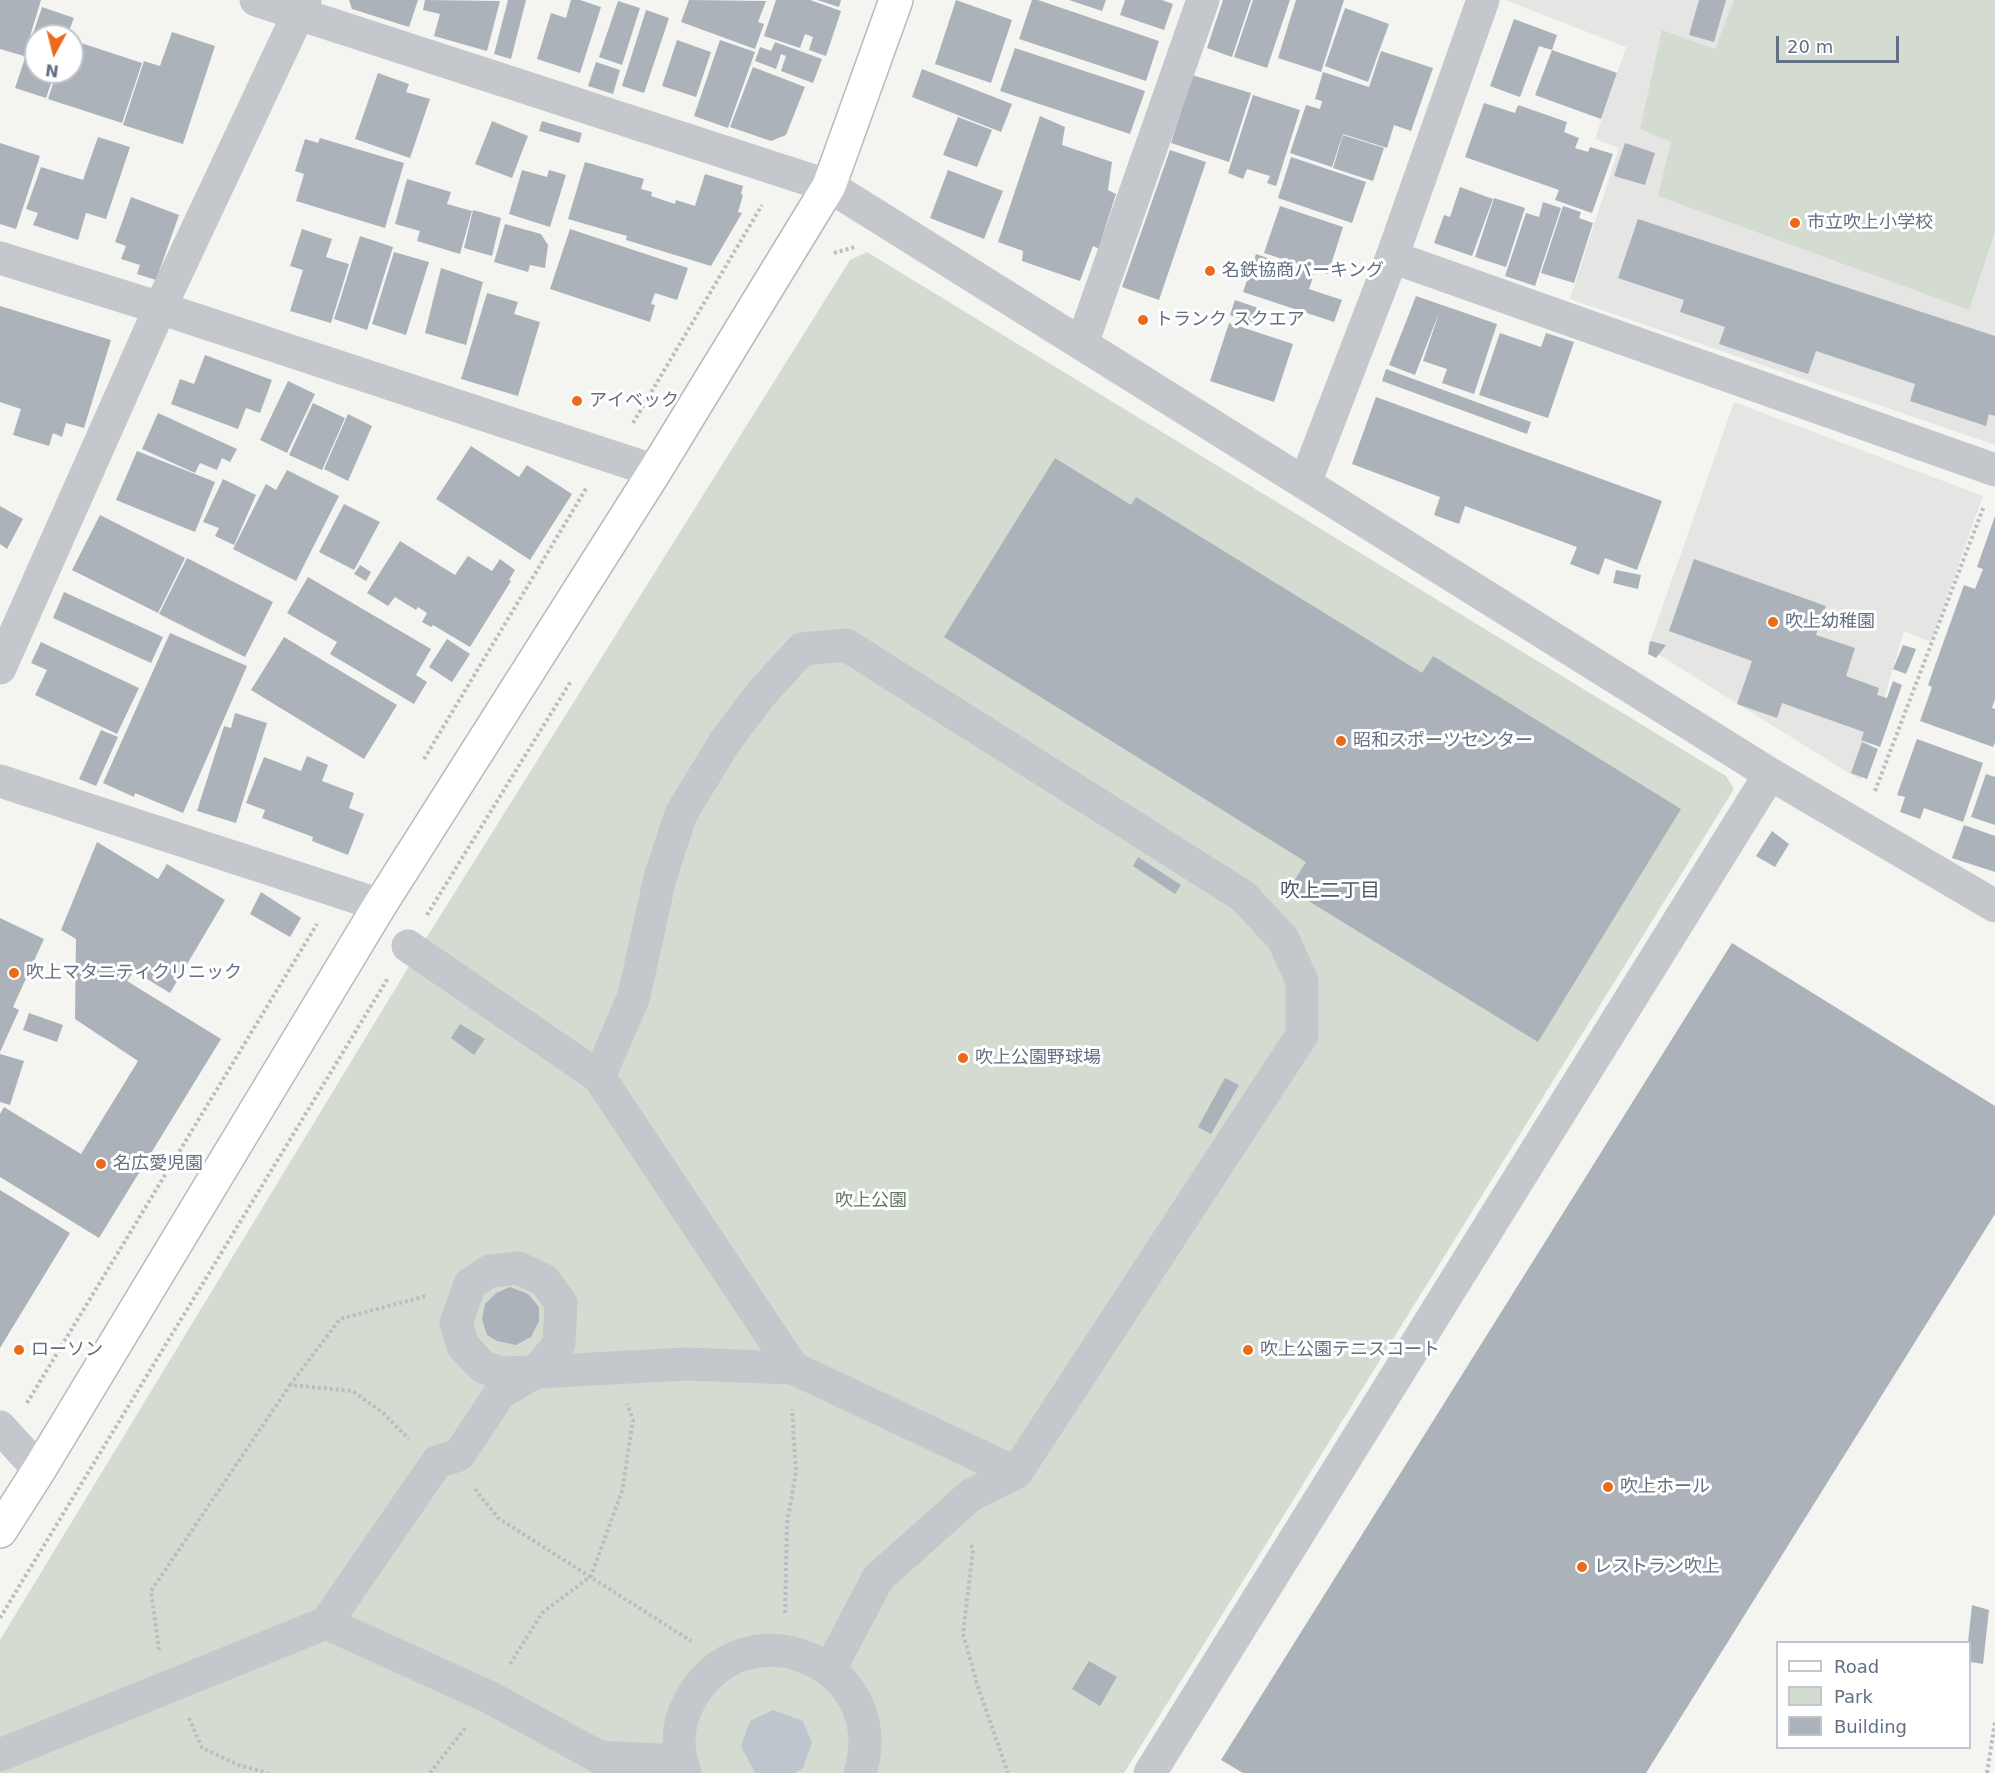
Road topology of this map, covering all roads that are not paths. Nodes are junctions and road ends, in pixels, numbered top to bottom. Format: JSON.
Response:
{"nodes":[{"id":1,"x":256,"y":0,"type":"edge"},
{"id":2,"x":896,"y":0,"type":"edge"},
{"id":3,"x":1203,"y":0,"type":"edge"},
{"id":4,"x":1483,"y":0,"type":"edge"},
{"id":5,"x":302,"y":7,"type":"edge"},
{"id":6,"x":829,"y":186,"type":"junction"},
{"id":7,"x":1392,"y":257,"type":"junction"},
{"id":8,"x":0,"y":258,"type":"edge"},
{"id":9,"x":160,"y":308,"type":"junction"},
{"id":10,"x":1082,"y":344,"type":"junction"},
{"id":11,"x":655,"y":471,"type":"junction"},
{"id":12,"x":1305,"y":483,"type":"junction"},
{"id":13,"x":1991,"y":485,"type":"edge"},
{"id":14,"x":0,"y":668,"type":"edge"},
{"id":15,"x":1770,"y":774,"type":"junction"},
{"id":16,"x":0,"y":782,"type":"edge"},
{"id":17,"x":380,"y":905,"type":"junction"},
{"id":18,"x":1995,"y":906,"type":"edge"},
{"id":19,"x":408,"y":946,"type":"dead end"},
{"id":20,"x":599,"y":1077,"type":"junction"},
{"id":21,"x":793,"y":1368,"type":"junction"},
{"id":22,"x":536,"y":1372,"type":"junction"},
{"id":23,"x":12,"y":1418,"type":"edge"},
{"id":24,"x":39,"y":1470,"type":"junction"},
{"id":25,"x":1016,"y":1473,"type":"junction"},
{"id":26,"x":0,"y":1531,"type":"edge"},
{"id":27,"x":326,"y":1623,"type":"junction"},
{"id":28,"x":830,"y":1669,"type":"junction"},
{"id":29,"x":0,"y":1755,"type":"edge"},
{"id":30,"x":682,"y":1767,"type":"edge"},
{"id":31,"x":860,"y":1773,"type":"edge"},
{"id":32,"x":1150,"y":1773,"type":"edge"}],
"edges":[{"from":1,"to":5,"type":"street"},
{"from":2,"to":6,"type":"street"},
{"from":3,"to":10,"type":"street"},
{"from":4,"to":7,"type":"street"},
{"from":5,"to":6,"type":"street"},
{"from":5,"to":9,"type":"street"},
{"from":6,"to":10,"type":"street"},
{"from":6,"to":11,"type":"street"},
{"from":7,"to":12,"type":"street"},
{"from":7,"to":13,"type":"street"},
{"from":8,"to":9,"type":"street"},
{"from":9,"to":11,"type":"street"},
{"from":9,"to":14,"type":"street"},
{"from":10,"to":12,"type":"street"},
{"from":11,"to":17,"type":"street"},
{"from":12,"to":15,"type":"street"},
{"from":15,"to":18,"type":"street"},
{"from":15,"to":32,"type":"street"},
{"from":16,"to":17,"type":"street"},
{"from":17,"to":24,"type":"street"},
{"from":19,"to":20,"type":"street"},
{"from":20,"to":21,"type":"street"},
{"from":20,"to":25,"type":"street"},
{"from":21,"to":22,"type":"street"},
{"from":21,"to":25,"type":"street"},
{"from":22,"to":22,"type":"street"},
{"from":22,"to":27,"type":"street"},
{"from":23,"to":24,"type":"street"},
{"from":24,"to":26,"type":"street"},
{"from":25,"to":28,"type":"street"},
{"from":27,"to":29,"type":"street"},
{"from":27,"to":30,"type":"street"},
{"from":28,"to":30,"type":"street"},
{"from":28,"to":31,"type":"street"}]}
